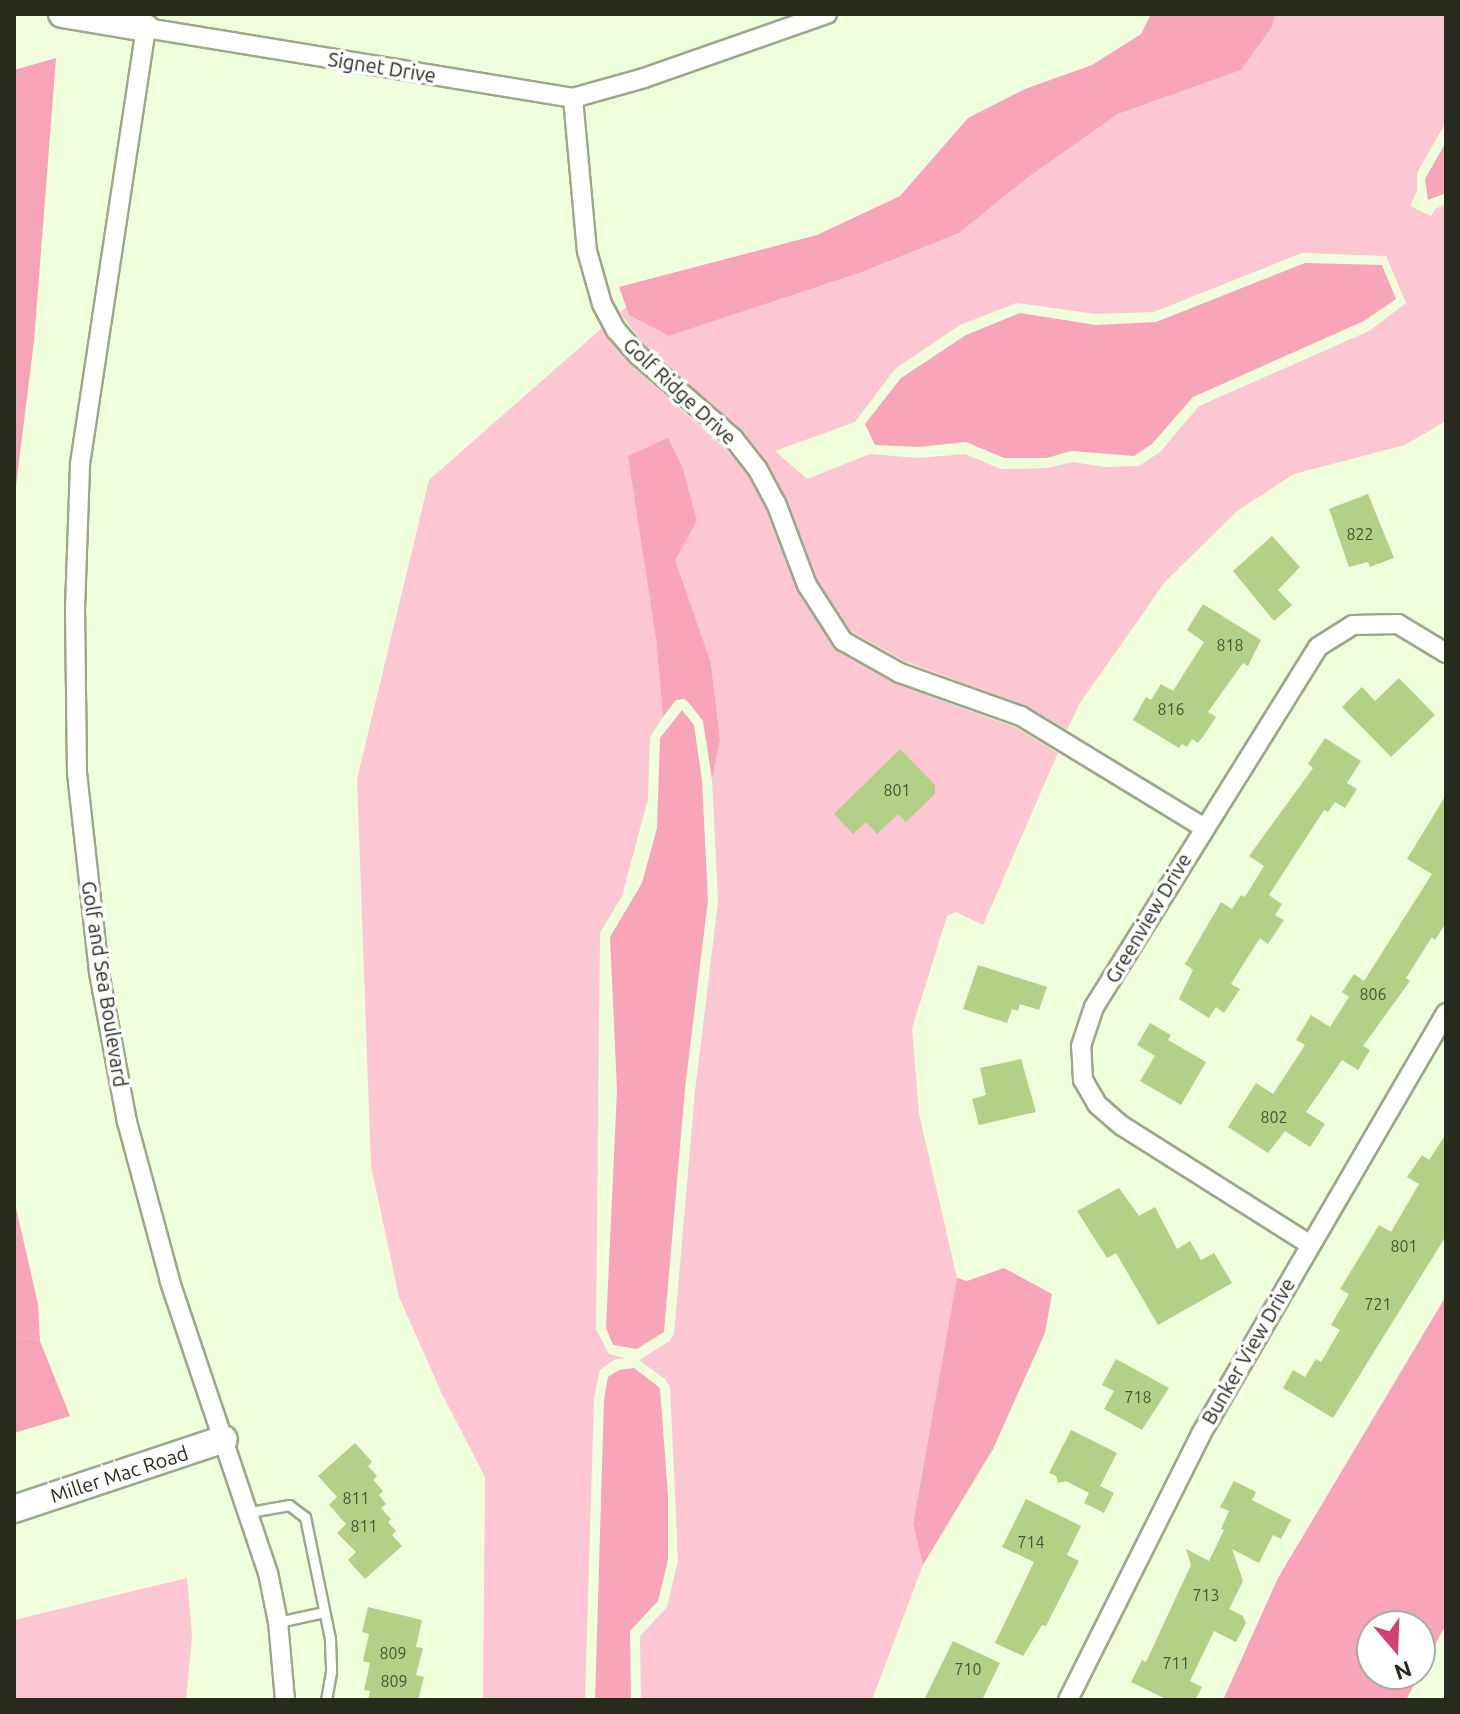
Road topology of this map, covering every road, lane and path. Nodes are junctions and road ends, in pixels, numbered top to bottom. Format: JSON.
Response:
{"nodes":[{"id":1,"x":62,"y":14,"type":"edge"},
{"id":2,"x":827,"y":14,"type":"edge"},
{"id":3,"x":146,"y":28,"type":"junction"},
{"id":4,"x":573,"y":98,"type":"junction"},
{"id":5,"x":1446,"y":653,"type":"edge"},
{"id":6,"x":1203,"y":827,"type":"junction"},
{"id":7,"x":1446,"y":1013,"type":"edge"},
{"id":8,"x":1309,"y":1244,"type":"junction"},
{"id":9,"x":224,"y":1439,"type":"junction"},
{"id":10,"x":14,"y":1509,"type":"edge"},
{"id":11,"x":250,"y":1512,"type":"junction"},
{"id":12,"x":324,"y":1612,"type":"junction"},
{"id":13,"x":278,"y":1622,"type":"junction"},
{"id":14,"x":285,"y":1700,"type":"edge"},
{"id":15,"x":326,"y":1700,"type":"edge"},
{"id":16,"x":1068,"y":1700,"type":"edge"}],
"edges":[{"from":1,"to":3,"type":"street"},
{"from":2,"to":4,"type":"street","name":"Signet Drive"},
{"from":3,"to":4,"type":"street","name":"Signet Drive"},
{"from":3,"to":9,"type":"street","name":"Golf and Sea Boulevard"},
{"from":4,"to":6,"type":"street","name":"Golf Ridge Drive"},
{"from":5,"to":6,"type":"street","name":"Greenview Drive"},
{"from":6,"to":8,"type":"street","name":"Greenview Drive"},
{"from":7,"to":8,"type":"street","name":"Bunker View Drive"},
{"from":8,"to":16,"type":"street","name":"Bunker View Drive"},
{"from":9,"to":10,"type":"street","name":"Miller Mac Road"},
{"from":9,"to":11,"type":"street","name":"Golf and Sea Boulevard"},
{"from":11,"to":12,"type":"lane"},
{"from":11,"to":13,"type":"street","name":"Golf and Sea Boulevard"},
{"from":12,"to":13,"type":"lane"},
{"from":12,"to":15,"type":"lane"},
{"from":13,"to":14,"type":"street","name":"Golf and Sea Boulevard"}]}
